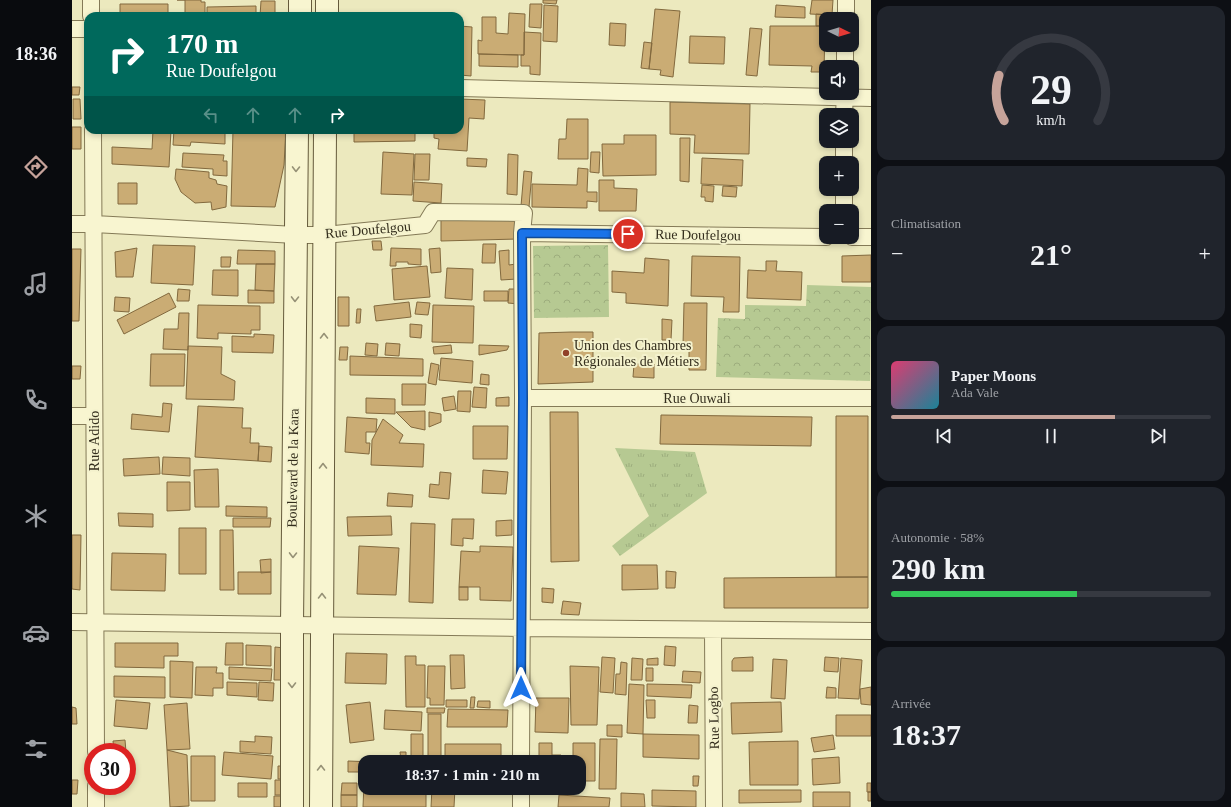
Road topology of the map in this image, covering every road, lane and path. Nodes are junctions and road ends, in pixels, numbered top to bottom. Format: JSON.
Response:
{"nodes":[{"id":1,"x":91,"y":0,"type":"edge"},
{"id":2,"x":300,"y":0,"type":"edge"},
{"id":3,"x":327,"y":0,"type":"edge"},
{"id":4,"x":846,"y":0,"type":"edge"},
{"id":5,"x":91,"y":12,"type":"edge"},
{"id":6,"x":300,"y":12,"type":"edge"},
{"id":7,"x":327,"y":12,"type":"edge"},
{"id":8,"x":846,"y":12,"type":"edge"},
{"id":9,"x":72,"y":29,"type":"edge"},
{"id":10,"x":84,"y":29,"type":"edge"},
{"id":11,"x":464,"y":88,"type":"edge"},
{"id":12,"x":819,"y":95,"type":"edge"},
{"id":13,"x":859,"y":97,"type":"edge"},
{"id":14,"x":871,"y":98,"type":"edge"},
{"id":15,"x":93,"y":134,"type":"edge"},
{"id":16,"x":297,"y":134,"type":"edge"},
{"id":17,"x":325,"y":134,"type":"edge"},
{"id":18,"x":72,"y":224,"type":"edge"},
{"id":19,"x":94,"y":224,"type":"junction"},
{"id":20,"x":522,"y":233,"type":"junction"},
{"id":21,"x":296,"y":235,"type":"junction"},
{"id":22,"x":325,"y":235,"type":"junction"},
{"id":23,"x":819,"y":237,"type":"edge"},
{"id":24,"x":859,"y":237,"type":"edge"},
{"id":25,"x":871,"y":237,"type":"edge"},
{"id":26,"x":523,"y":398,"type":"junction"},
{"id":27,"x":871,"y":398,"type":"edge"},
{"id":28,"x":72,"y":416,"type":"edge"},
{"id":29,"x":94,"y":416,"type":"junction"},
{"id":30,"x":72,"y":622,"type":"edge"},
{"id":31,"x":96,"y":622,"type":"junction"},
{"id":32,"x":292,"y":624,"type":"junction"},
{"id":33,"x":322,"y":625,"type":"junction"},
{"id":34,"x":521,"y":628,"type":"junction"},
{"id":35,"x":713,"y":630,"type":"junction"},
{"id":36,"x":871,"y":631,"type":"edge"},
{"id":37,"x":96,"y":743,"type":"edge"},
{"id":38,"x":521,"y":755,"type":"edge"},
{"id":39,"x":96,"y":795,"type":"edge"},
{"id":40,"x":521,"y":795,"type":"edge"},
{"id":41,"x":96,"y":807,"type":"edge"},
{"id":42,"x":292,"y":807,"type":"edge"},
{"id":43,"x":321,"y":807,"type":"edge"},
{"id":44,"x":521,"y":807,"type":"edge"},
{"id":45,"x":714,"y":807,"type":"edge"}],
"edges":[{"from":1,"to":5,"type":"street"},
{"from":2,"to":6,"type":"main road"},
{"from":3,"to":7,"type":"main road"},
{"from":4,"to":8,"type":"street"},
{"from":9,"to":10,"type":"street"},
{"from":11,"to":12,"type":"street"},
{"from":13,"to":14,"type":"street"},
{"from":15,"to":19,"type":"street","name":"Rue Adido"},
{"from":16,"to":21,"type":"main road","name":"Boulevard de la Kara","one_way":true},
{"from":17,"to":22,"type":"main road","name":"Boulevard de la Kara"},
{"from":18,"to":19,"type":"street","name":"Rue Doufelgou"},
{"from":19,"to":21,"type":"street","name":"Rue Doufelgou"},
{"from":19,"to":29,"type":"street","name":"Rue Adido"},
{"from":20,"to":22,"type":"street","name":"Rue Doufelgou"},
{"from":20,"to":23,"type":"street","name":"Rue Doufelgou"},
{"from":20,"to":26,"type":"street"},
{"from":21,"to":22,"type":"street","name":"Rue Doufelgou"},
{"from":21,"to":32,"type":"main road","name":"Boulevard de la Kara","one_way":true},
{"from":33,"to":22,"type":"main road","name":"Boulevard de la Kara","one_way":true},
{"from":24,"to":25,"type":"street"},
{"from":26,"to":27,"type":"street","name":"Rue Ouwali"},
{"from":26,"to":34,"type":"street"},
{"from":28,"to":29,"type":"street"},
{"from":29,"to":31,"type":"street","name":"Rue Adido"},
{"from":30,"to":31,"type":"street"},
{"from":31,"to":32,"type":"street"},
{"from":31,"to":37,"type":"street","name":"Rue Adido"},
{"from":32,"to":33,"type":"street"},
{"from":32,"to":42,"type":"main road","name":"Boulevard de la Kara","one_way":true},
{"from":33,"to":34,"type":"street"},
{"from":43,"to":33,"type":"main road","name":"Boulevard de la Kara","one_way":true},
{"from":34,"to":35,"type":"street"},
{"from":34,"to":38,"type":"street"},
{"from":35,"to":36,"type":"street"},
{"from":35,"to":45,"type":"street","name":"Rue Logbo"},
{"from":39,"to":41,"type":"street"},
{"from":40,"to":44,"type":"street"}]}
